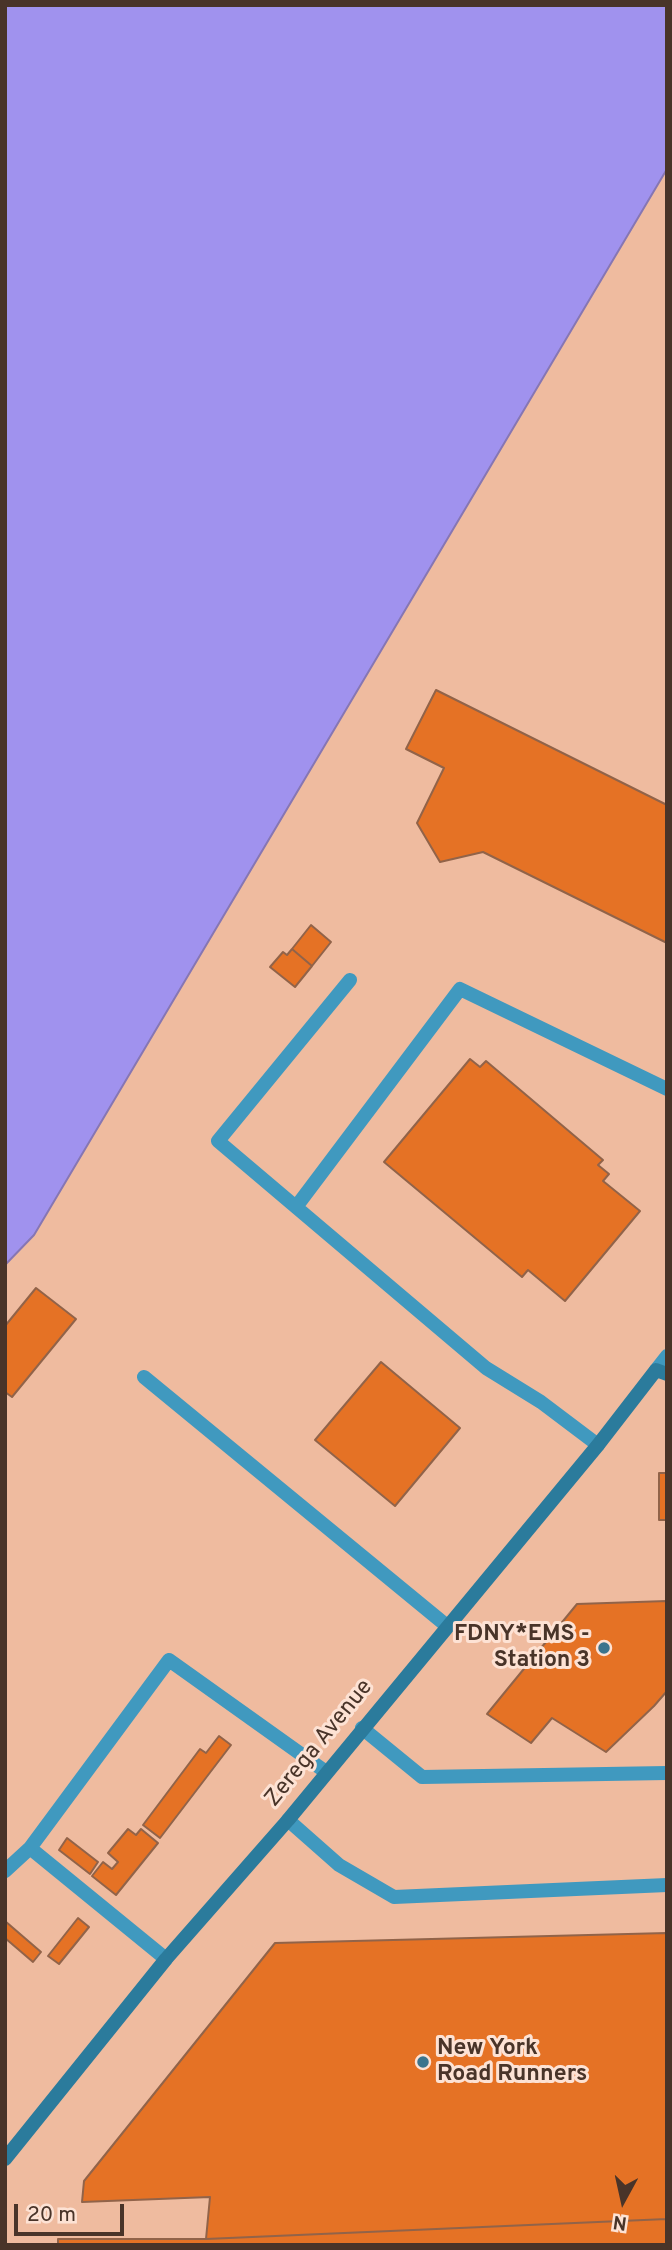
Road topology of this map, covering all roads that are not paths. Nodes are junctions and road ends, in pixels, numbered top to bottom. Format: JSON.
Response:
{"nodes":[{"id":1,"x":350,"y":979,"type":"dead end"},
{"id":2,"x":667,"y":1089,"type":"edge"},
{"id":3,"x":296,"y":1207,"type":"junction"},
{"id":4,"x":667,"y":1356,"type":"edge"},
{"id":5,"x":661,"y":1372,"type":"edge"},
{"id":6,"x":144,"y":1377,"type":"dead end"},
{"id":7,"x":598,"y":1445,"type":"junction"},
{"id":8,"x":447,"y":1626,"type":"junction"},
{"id":9,"x":362,"y":1728,"type":"junction"},
{"id":10,"x":326,"y":1772,"type":"junction"},
{"id":11,"x":667,"y":1773,"type":"edge"},
{"id":12,"x":288,"y":1820,"type":"junction"},
{"id":13,"x":30,"y":1849,"type":"junction"},
{"id":14,"x":5,"y":1871,"type":"edge"},
{"id":15,"x":667,"y":1885,"type":"edge"},
{"id":16,"x":166,"y":1959,"type":"junction"},
{"id":17,"x":5,"y":2159,"type":"edge"}],
"edges":[{"from":1,"to":3,"type":"street"},
{"from":2,"to":3,"type":"street"},
{"from":3,"to":7,"type":"street"},
{"from":4,"to":5,"type":"street","name":"Zerega Avenue"},
{"from":5,"to":7,"type":"main road","name":"Zerega Avenue"},
{"from":6,"to":8,"type":"street"},
{"from":7,"to":8,"type":"main road","name":"Zerega Avenue"},
{"from":8,"to":9,"type":"main road","name":"Zerega Avenue"},
{"from":9,"to":10,"type":"main road","name":"Zerega Avenue"},
{"from":9,"to":11,"type":"street"},
{"from":10,"to":12,"type":"main road","name":"Zerega Avenue"},
{"from":10,"to":13,"type":"street"},
{"from":12,"to":15,"type":"street"},
{"from":12,"to":16,"type":"main road","name":"Zerega Avenue"},
{"from":13,"to":14,"type":"street"},
{"from":13,"to":16,"type":"street"},
{"from":16,"to":17,"type":"main road","name":"Zerega Avenue"}]}
